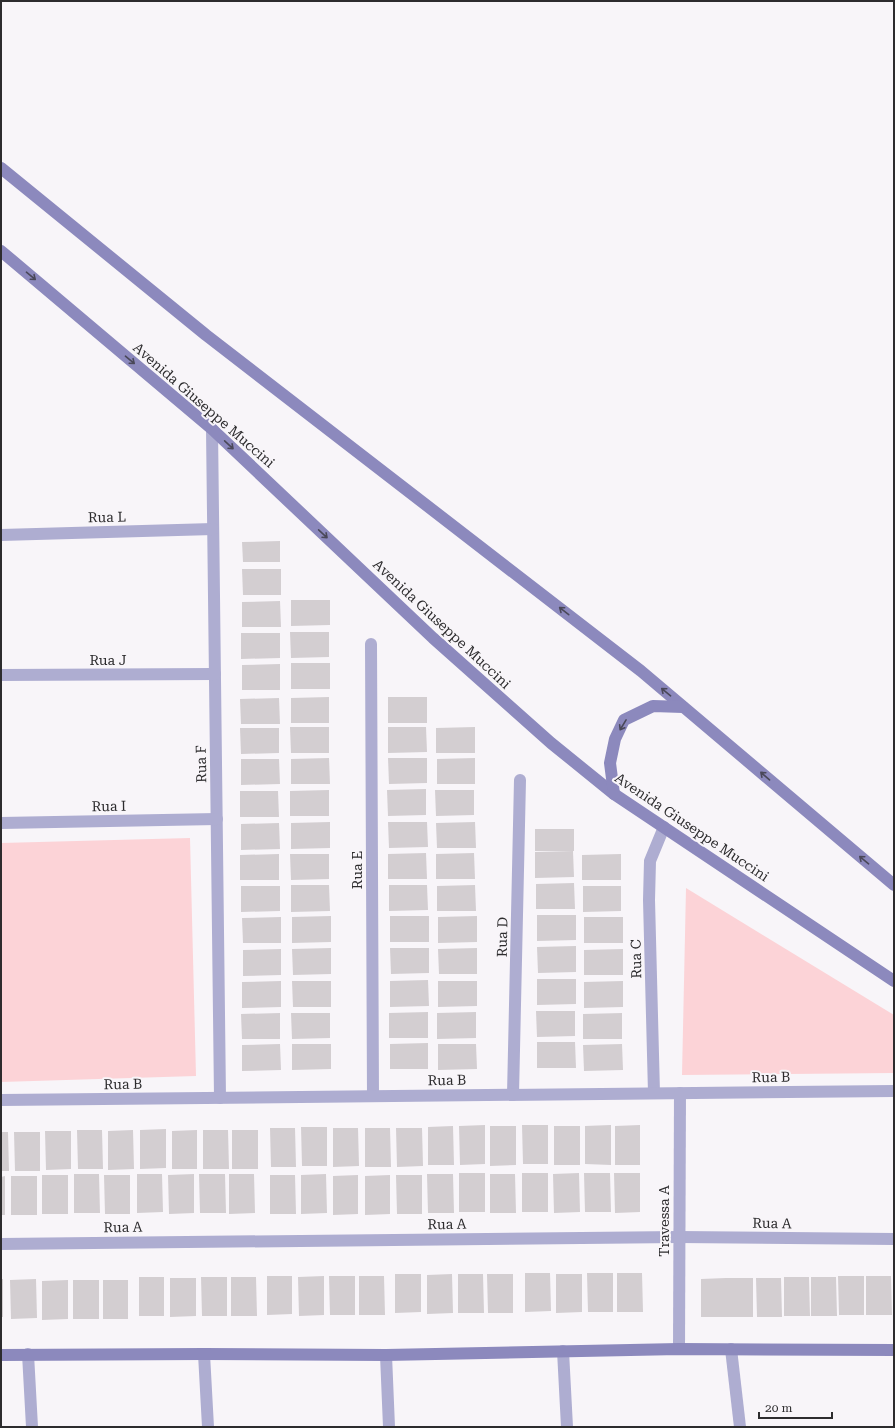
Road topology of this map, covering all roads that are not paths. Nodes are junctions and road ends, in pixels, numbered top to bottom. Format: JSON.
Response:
{"nodes":[{"id":1,"x":1,"y":168,"type":"edge"},
{"id":2,"x":1,"y":250,"type":"edge"},
{"id":3,"x":212,"y":429,"type":"junction"},
{"id":4,"x":213,"y":529,"type":"junction"},
{"id":5,"x":1,"y":534,"type":"edge"},
{"id":6,"x":371,"y":644,"type":"dead end"},
{"id":7,"x":215,"y":674,"type":"junction"},
{"id":8,"x":1,"y":675,"type":"edge"},
{"id":9,"x":683,"y":707,"type":"junction"},
{"id":10,"x":520,"y":780,"type":"dead end"},
{"id":11,"x":614,"y":794,"type":"junction"},
{"id":12,"x":217,"y":819,"type":"junction"},
{"id":13,"x":1,"y":823,"type":"edge"},
{"id":14,"x":664,"y":827,"type":"junction"},
{"id":15,"x":894,"y":885,"type":"edge"},
{"id":16,"x":894,"y":981,"type":"edge"},
{"id":17,"x":894,"y":1091,"type":"edge"},
{"id":18,"x":654,"y":1093,"type":"junction"},
{"id":19,"x":680,"y":1093,"type":"junction"},
{"id":20,"x":513,"y":1095,"type":"junction"},
{"id":21,"x":373,"y":1096,"type":"junction"},
{"id":22,"x":220,"y":1098,"type":"junction"},
{"id":23,"x":1,"y":1100,"type":"edge"},
{"id":24,"x":679,"y":1237,"type":"junction"},
{"id":25,"x":894,"y":1239,"type":"edge"},
{"id":26,"x":1,"y":1244,"type":"edge"},
{"id":27,"x":679,"y":1349,"type":"junction"},
{"id":28,"x":732,"y":1349,"type":"junction"},
{"id":29,"x":894,"y":1350,"type":"edge"},
{"id":30,"x":563,"y":1351,"type":"junction"},
{"id":31,"x":28,"y":1354,"type":"junction"},
{"id":32,"x":204,"y":1354,"type":"junction"},
{"id":33,"x":1,"y":1355,"type":"edge"},
{"id":34,"x":386,"y":1355,"type":"junction"},
{"id":35,"x":32,"y":1427,"type":"edge"},
{"id":36,"x":208,"y":1427,"type":"edge"},
{"id":37,"x":390,"y":1427,"type":"edge"},
{"id":38,"x":567,"y":1427,"type":"edge"},
{"id":39,"x":740,"y":1427,"type":"edge"}],
"edges":[{"from":9,"to":1,"type":"main road","one_way":true},
{"from":2,"to":3,"type":"main road","name":"Avenida Giuseppe Muccini","one_way":true},
{"from":3,"to":4,"type":"street","name":"Rua F"},
{"from":3,"to":11,"type":"main road","name":"Avenida Giuseppe Muccini","one_way":true},
{"from":4,"to":5,"type":"street","name":"Rua L"},
{"from":4,"to":7,"type":"street","name":"Rua F"},
{"from":6,"to":21,"type":"street","name":"Rua E"},
{"from":7,"to":8,"type":"street","name":"Rua J"},
{"from":7,"to":12,"type":"street","name":"Rua F"},
{"from":9,"to":11,"type":"main road","one_way":true},
{"from":15,"to":9,"type":"main road","one_way":true},
{"from":10,"to":20,"type":"street","name":"Rua D"},
{"from":11,"to":14,"type":"main road","name":"Avenida Giuseppe Muccini"},
{"from":12,"to":13,"type":"street","name":"Rua I"},
{"from":12,"to":22,"type":"street","name":"Rua F"},
{"from":14,"to":16,"type":"main road","name":"Avenida Giuseppe Muccini"},
{"from":14,"to":18,"type":"street","name":"Rua C"},
{"from":17,"to":19,"type":"street","name":"Rua B"},
{"from":18,"to":19,"type":"street","name":"Rua B"},
{"from":18,"to":20,"type":"street","name":"Rua B"},
{"from":19,"to":24,"type":"street","name":"Travessa A"},
{"from":20,"to":21,"type":"street","name":"Rua B"},
{"from":21,"to":22,"type":"street","name":"Rua B"},
{"from":22,"to":23,"type":"street","name":"Rua B"},
{"from":24,"to":25,"type":"street","name":"Rua A"},
{"from":24,"to":26,"type":"street","name":"Rua A"},
{"from":24,"to":27,"type":"street","name":"Travessa A"},
{"from":27,"to":28,"type":"main road"},
{"from":27,"to":30,"type":"main road"},
{"from":28,"to":29,"type":"main road"},
{"from":28,"to":39,"type":"street"},
{"from":30,"to":34,"type":"main road"},
{"from":30,"to":38,"type":"street"},
{"from":31,"to":32,"type":"main road"},
{"from":31,"to":33,"type":"main road"},
{"from":31,"to":35,"type":"street"},
{"from":32,"to":34,"type":"main road"},
{"from":32,"to":36,"type":"street"},
{"from":34,"to":37,"type":"street"}]}
